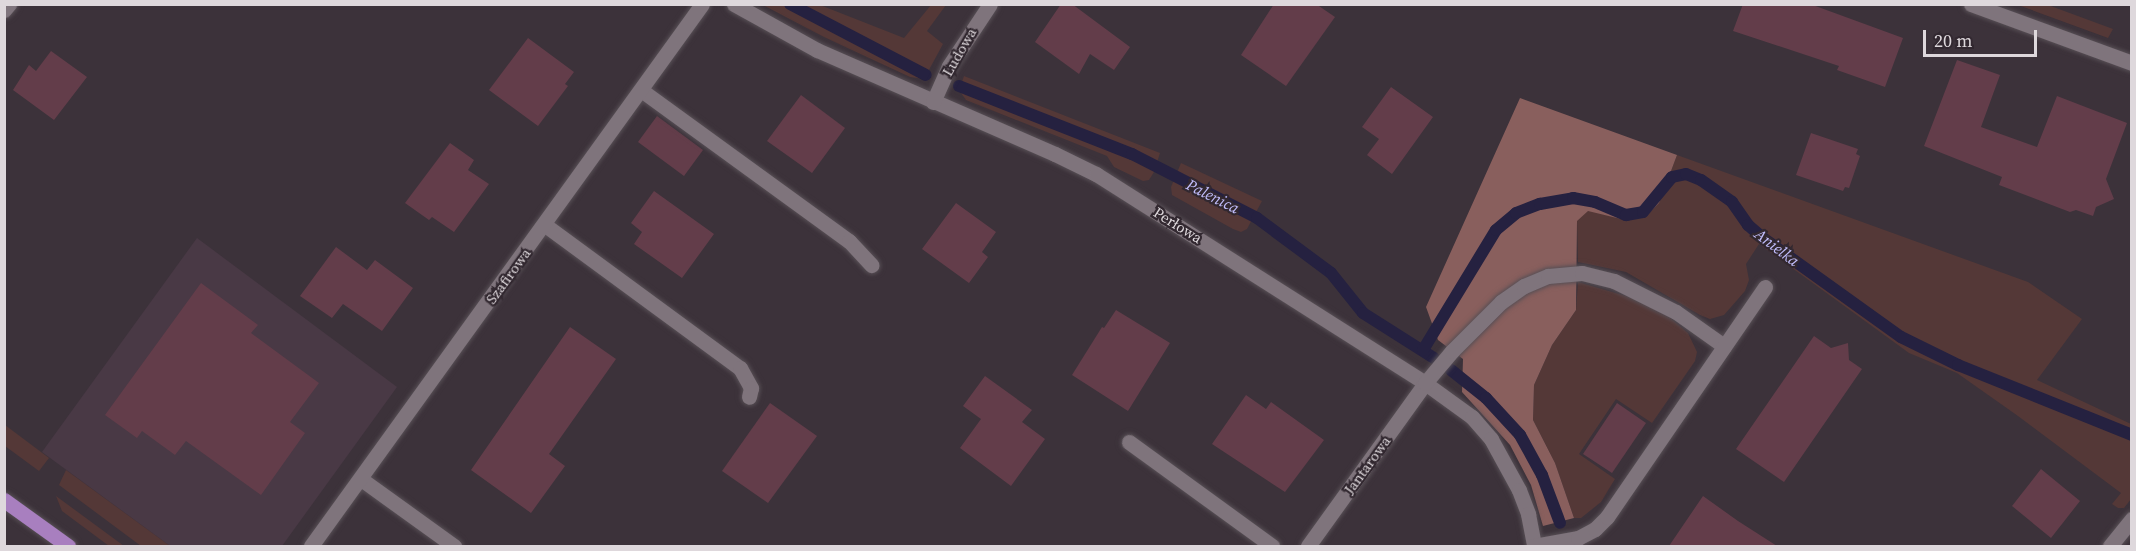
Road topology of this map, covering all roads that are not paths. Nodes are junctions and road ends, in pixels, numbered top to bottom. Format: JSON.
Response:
{"nodes":[{"id":1,"x":9,"y":4,"type":"edge"},
{"id":2,"x":702,"y":4,"type":"edge"},
{"id":3,"x":734,"y":4,"type":"edge"},
{"id":4,"x":990,"y":4,"type":"edge"},
{"id":5,"x":1971,"y":4,"type":"edge"},
{"id":6,"x":4,"y":10,"type":"edge"},
{"id":7,"x":2132,"y":63,"type":"edge"},
{"id":8,"x":641,"y":90,"type":"junction"},
{"id":9,"x":933,"y":102,"type":"junction"},
{"id":10,"x":544,"y":225,"type":"junction"},
{"id":11,"x":871,"y":265,"type":"dead end"},
{"id":12,"x":1765,"y":287,"type":"dead end"},
{"id":13,"x":1724,"y":346,"type":"junction"},
{"id":14,"x":1425,"y":383,"type":"junction"},
{"id":15,"x":749,"y":397,"type":"dead end"},
{"id":16,"x":1129,"y":442,"type":"dead end"},
{"id":17,"x":361,"y":479,"type":"junction"},
{"id":18,"x":4,"y":500,"type":"edge"},
{"id":19,"x":2132,"y":519,"type":"edge"},
{"id":20,"x":68,"y":546,"type":"edge"},
{"id":21,"x":311,"y":546,"type":"edge"},
{"id":22,"x":454,"y":546,"type":"edge"},
{"id":23,"x":1272,"y":546,"type":"edge"},
{"id":24,"x":1308,"y":546,"type":"edge"},
{"id":25,"x":1534,"y":546,"type":"edge"},
{"id":26,"x":2110,"y":546,"type":"edge"}],
"edges":[{"from":1,"to":6,"type":"street"},
{"from":2,"to":8,"type":"street","name":"Szafirowa"},
{"from":3,"to":9,"type":"street","name":"Perłowa"},
{"from":4,"to":9,"type":"street","name":"Ludowa"},
{"from":5,"to":7,"type":"street"},
{"from":8,"to":10,"type":"street","name":"Szafirowa"},
{"from":8,"to":11,"type":"street"},
{"from":9,"to":14,"type":"street","name":"Perłowa"},
{"from":10,"to":15,"type":"street"},
{"from":10,"to":17,"type":"street","name":"Szafirowa"},
{"from":12,"to":13,"type":"street"},
{"from":13,"to":14,"type":"street","name":"Jantarowa"},
{"from":13,"to":25,"type":"street"},
{"from":14,"to":24,"type":"street","name":"Jantarowa"},
{"from":14,"to":25,"type":"street","name":"Perłowa"},
{"from":16,"to":23,"type":"street"},
{"from":17,"to":21,"type":"street","name":"Szafirowa"},
{"from":17,"to":22,"type":"street"},
{"from":18,"to":20,"type":"main road"},
{"from":19,"to":26,"type":"street"}]}
